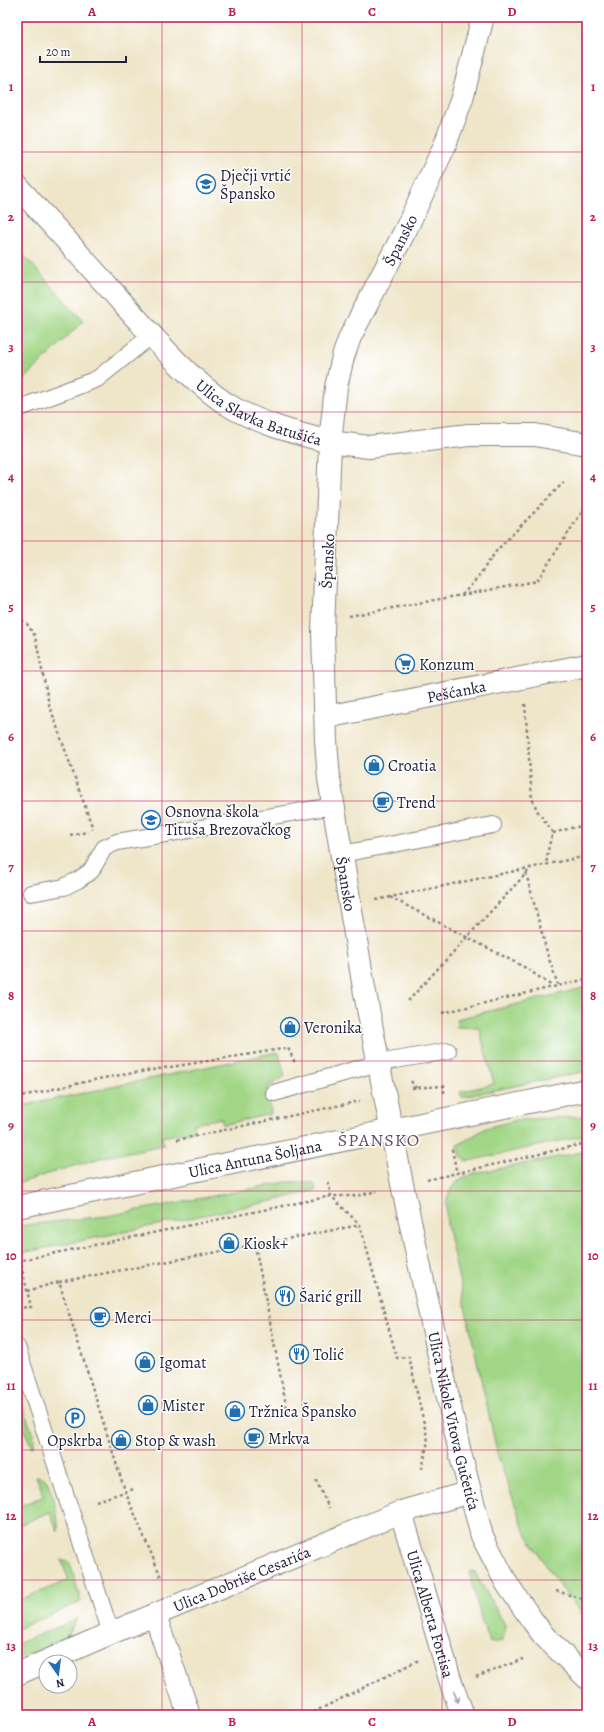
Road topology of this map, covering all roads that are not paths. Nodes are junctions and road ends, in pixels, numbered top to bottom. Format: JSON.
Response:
{"nodes":[{"id":1,"x":483,"y":17,"type":"edge"},
{"id":2,"x":17,"y":186,"type":"edge"},
{"id":3,"x":152,"y":335,"type":"junction"},
{"id":4,"x":17,"y":409,"type":"edge"},
{"id":5,"x":330,"y":442,"type":"junction"},
{"id":6,"x":587,"y":444,"type":"edge"},
{"id":7,"x":587,"y":665,"type":"edge"},
{"id":8,"x":326,"y":718,"type":"junction"},
{"id":9,"x":333,"y":806,"type":"junction"},
{"id":10,"x":493,"y":825,"type":"dead end"},
{"id":11,"x":342,"y":854,"type":"junction"},
{"id":12,"x":32,"y":893,"type":"dead end"},
{"id":13,"x":448,"y":1051,"type":"dead end"},
{"id":14,"x":378,"y":1063,"type":"junction"},
{"id":15,"x":587,"y":1090,"type":"edge"},
{"id":16,"x":274,"y":1093,"type":"dead end"},
{"id":17,"x":391,"y":1130,"type":"junction"},
{"id":18,"x":17,"y":1207,"type":"edge"},
{"id":19,"x":17,"y":1347,"type":"edge"},
{"id":20,"x":470,"y":1492,"type":"junction"},
{"id":21,"x":401,"y":1512,"type":"junction"},
{"id":22,"x":155,"y":1615,"type":"junction"},
{"id":23,"x":111,"y":1633,"type":"junction"},
{"id":24,"x":17,"y":1674,"type":"edge"},
{"id":25,"x":587,"y":1678,"type":"edge"},
{"id":26,"x":189,"y":1715,"type":"edge"},
{"id":27,"x":463,"y":1715,"type":"edge"}],
"edges":[{"from":1,"to":5,"type":"street","name":"Špansko"},
{"from":2,"to":3,"type":"street","name":"Ulica Slavka Batušića"},
{"from":3,"to":4,"type":"lane"},
{"from":3,"to":5,"type":"street","name":"Ulica Slavka Batušića"},
{"from":5,"to":6,"type":"street","name":"Ulica Slavka Batušića"},
{"from":5,"to":8,"type":"street","name":"Špansko"},
{"from":7,"to":8,"type":"street","name":"Pešćanka"},
{"from":8,"to":9,"type":"street","name":"Špansko"},
{"from":9,"to":11,"type":"street","name":"Špansko"},
{"from":9,"to":12,"type":"lane"},
{"from":10,"to":11,"type":"lane"},
{"from":11,"to":14,"type":"street","name":"Špansko"},
{"from":13,"to":14,"type":"lane"},
{"from":14,"to":16,"type":"lane"},
{"from":14,"to":17,"type":"street","name":"Špansko"},
{"from":15,"to":17,"type":"street","name":"Ulica Antuna Šoljana"},
{"from":17,"to":18,"type":"street","name":"Ulica Antuna Šoljana"},
{"from":17,"to":20,"type":"street","name":"Ulica Nikole Vitova Gučetića"},
{"from":19,"to":23,"type":"lane"},
{"from":20,"to":21,"type":"street","name":"Ulica Dobriše Cesarića"},
{"from":20,"to":25,"type":"street","name":"Ulica Nikole Vitova Gučetića"},
{"from":21,"to":22,"type":"street","name":"Ulica Dobriše Cesarića"},
{"from":21,"to":27,"type":"street","name":"Ulica Alberta Fortisa","one_way":true},
{"from":22,"to":23,"type":"street","name":"Ulica Dobriše Cesarića"},
{"from":22,"to":26,"type":"street"},
{"from":23,"to":24,"type":"street","name":"Ulica Dobriše Cesarića"}]}
